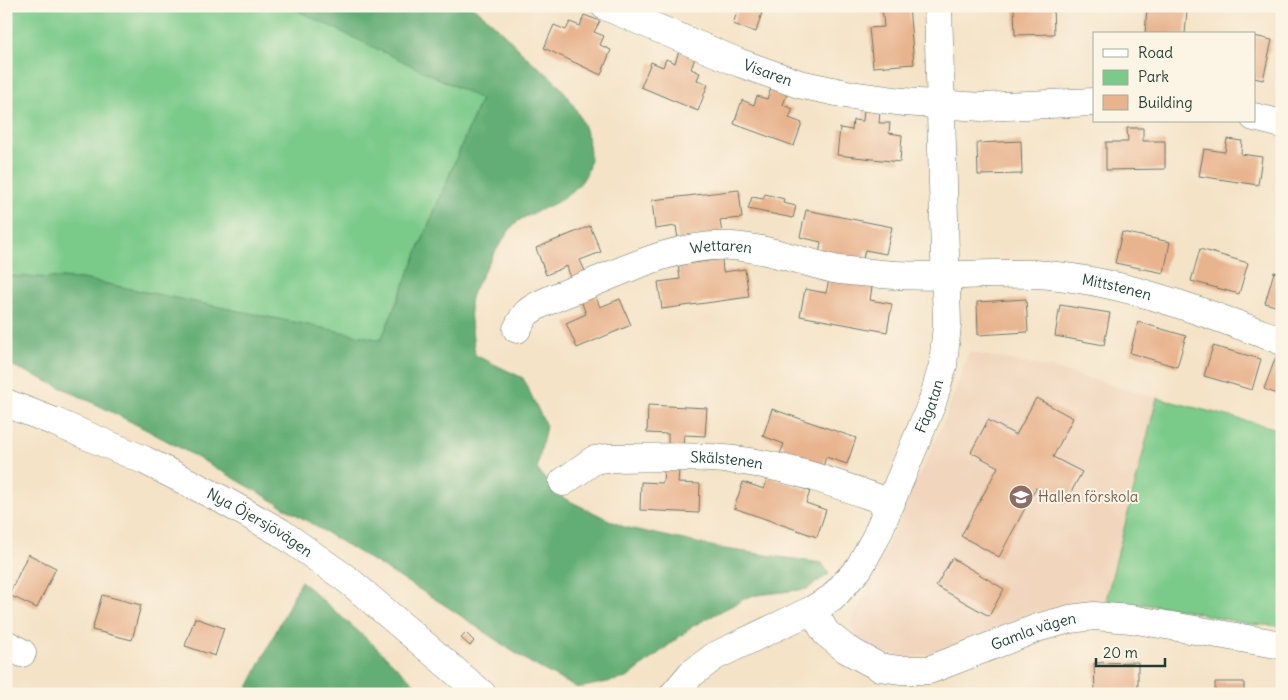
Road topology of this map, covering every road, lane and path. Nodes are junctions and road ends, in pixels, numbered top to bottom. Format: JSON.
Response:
{"nodes":[{"id":1,"x":605,"y":6,"type":"edge"},
{"id":2,"x":938,"y":6,"type":"edge"},
{"id":3,"x":1093,"y":102,"type":"edge"},
{"id":4,"x":941,"y":105,"type":"junction"},
{"id":5,"x":1256,"y":118,"type":"edge"},
{"id":6,"x":1282,"y":124,"type":"edge"},
{"id":7,"x":944,"y":276,"type":"junction"},
{"id":8,"x":517,"y":329,"type":"dead end"},
{"id":9,"x":1282,"y":341,"type":"edge"},
{"id":10,"x":6,"y":404,"type":"edge"},
{"id":11,"x":564,"y":482,"type":"dead end"},
{"id":12,"x":890,"y":503,"type":"junction"},
{"id":13,"x":812,"y":610,"type":"junction"},
{"id":14,"x":1282,"y":645,"type":"edge"},
{"id":15,"x":482,"y":694,"type":"edge"},
{"id":16,"x":674,"y":694,"type":"edge"}],
"edges":[{"from":1,"to":4,"type":"street","name":"Visaren"},
{"from":2,"to":4,"type":"street","name":"Fägatan"},
{"from":3,"to":4,"type":"street"},
{"from":4,"to":7,"type":"street","name":"Fägatan"},
{"from":5,"to":6,"type":"street"},
{"from":7,"to":8,"type":"street","name":"Wettaren"},
{"from":7,"to":9,"type":"street","name":"Mittstenen"},
{"from":7,"to":12,"type":"street","name":"Fägatan"},
{"from":10,"to":15,"type":"street","name":"Nya Öjersjövägen"},
{"from":11,"to":12,"type":"street","name":"Skälstenen"},
{"from":12,"to":13,"type":"street","name":"Fägatan"},
{"from":13,"to":14,"type":"street","name":"Gamla vägen"},
{"from":13,"to":16,"type":"street","name":"Fägatan"}]}
